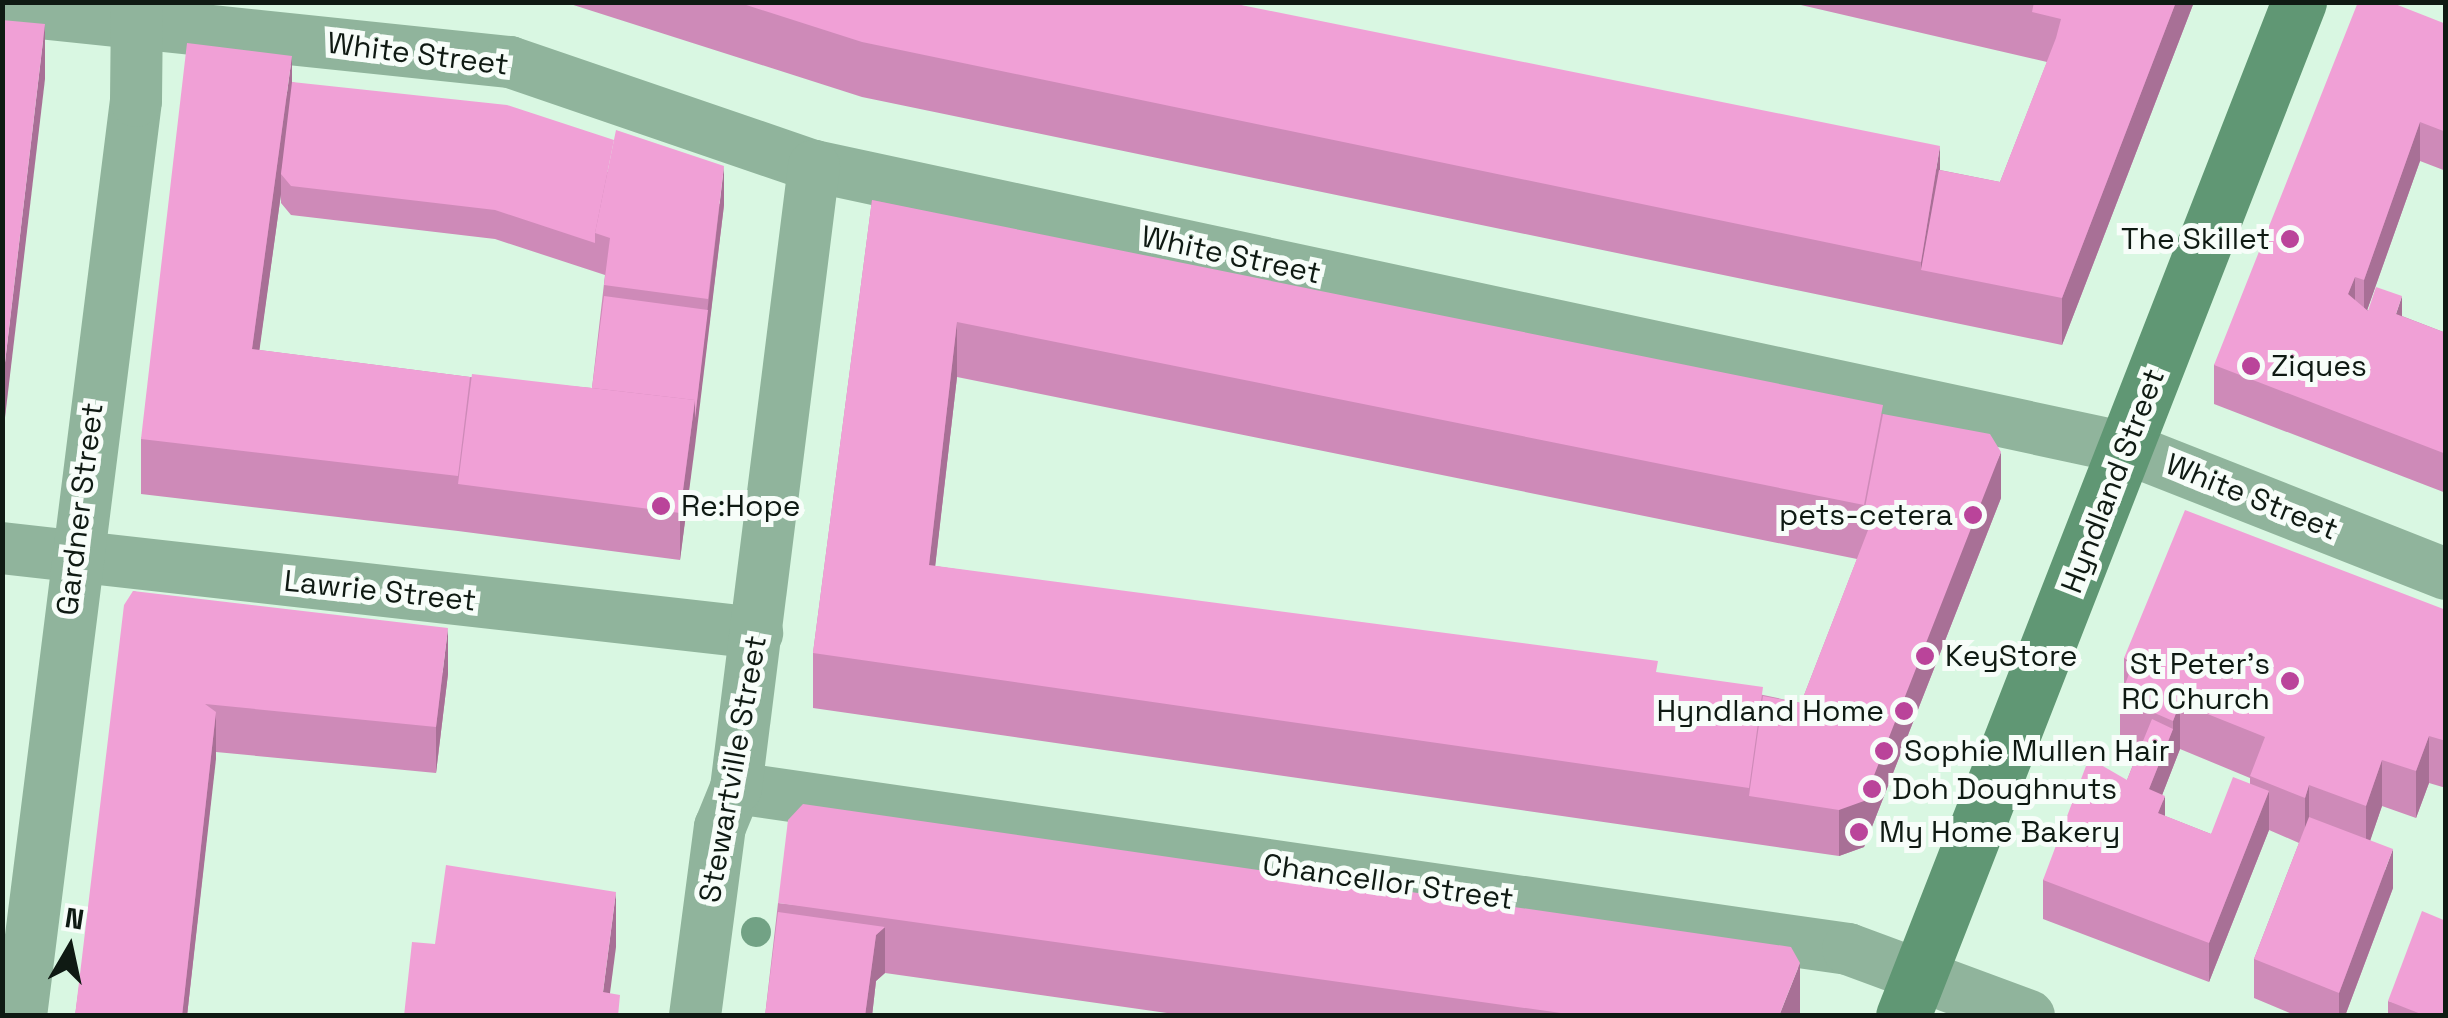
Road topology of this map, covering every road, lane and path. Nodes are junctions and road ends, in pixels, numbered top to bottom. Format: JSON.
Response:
{"nodes":[{"id":1,"x":2298,"y":2,"type":"edge"},
{"id":2,"x":2,"y":9,"type":"edge"},
{"id":3,"x":136,"y":13,"type":"edge"},
{"id":4,"x":814,"y":166,"type":"junction"},
{"id":5,"x":2126,"y":448,"type":"junction"},
{"id":6,"x":2,"y":548,"type":"edge"},
{"id":7,"x":73,"y":556,"type":"junction"},
{"id":8,"x":2446,"y":574,"type":"edge"},
{"id":9,"x":757,"y":633,"type":"junction"},
{"id":10,"x":736,"y":788,"type":"junction"},
{"id":11,"x":1911,"y":994,"type":"edge"},
{"id":12,"x":21,"y":1016,"type":"edge"},
{"id":13,"x":696,"y":1016,"type":"edge"},
{"id":14,"x":2030,"y":1016,"type":"edge"}],
"edges":[{"from":1,"to":5,"type":"street","name":"Hyndland Street"},
{"from":2,"to":3,"type":"street","name":"White Street"},
{"from":3,"to":4,"type":"street","name":"White Street"},
{"from":3,"to":7,"type":"street","name":"Gardner Street"},
{"from":4,"to":5,"type":"street","name":"White Street"},
{"from":4,"to":9,"type":"street","name":"Stewartville Street"},
{"from":5,"to":8,"type":"street","name":"White Street"},
{"from":5,"to":11,"type":"street","name":"Hyndland Street"},
{"from":6,"to":7,"type":"street","name":"Lawrie Street"},
{"from":7,"to":9,"type":"street","name":"Lawrie Street"},
{"from":7,"to":12,"type":"street","name":"Gardner Street"},
{"from":9,"to":10,"type":"street","name":"Stewartville Street"},
{"from":10,"to":11,"type":"street","name":"Chancellor Street"},
{"from":10,"to":13,"type":"street","name":"Stewartville Street"},
{"from":11,"to":14,"type":"street","name":"Chancellor Street"}]}
